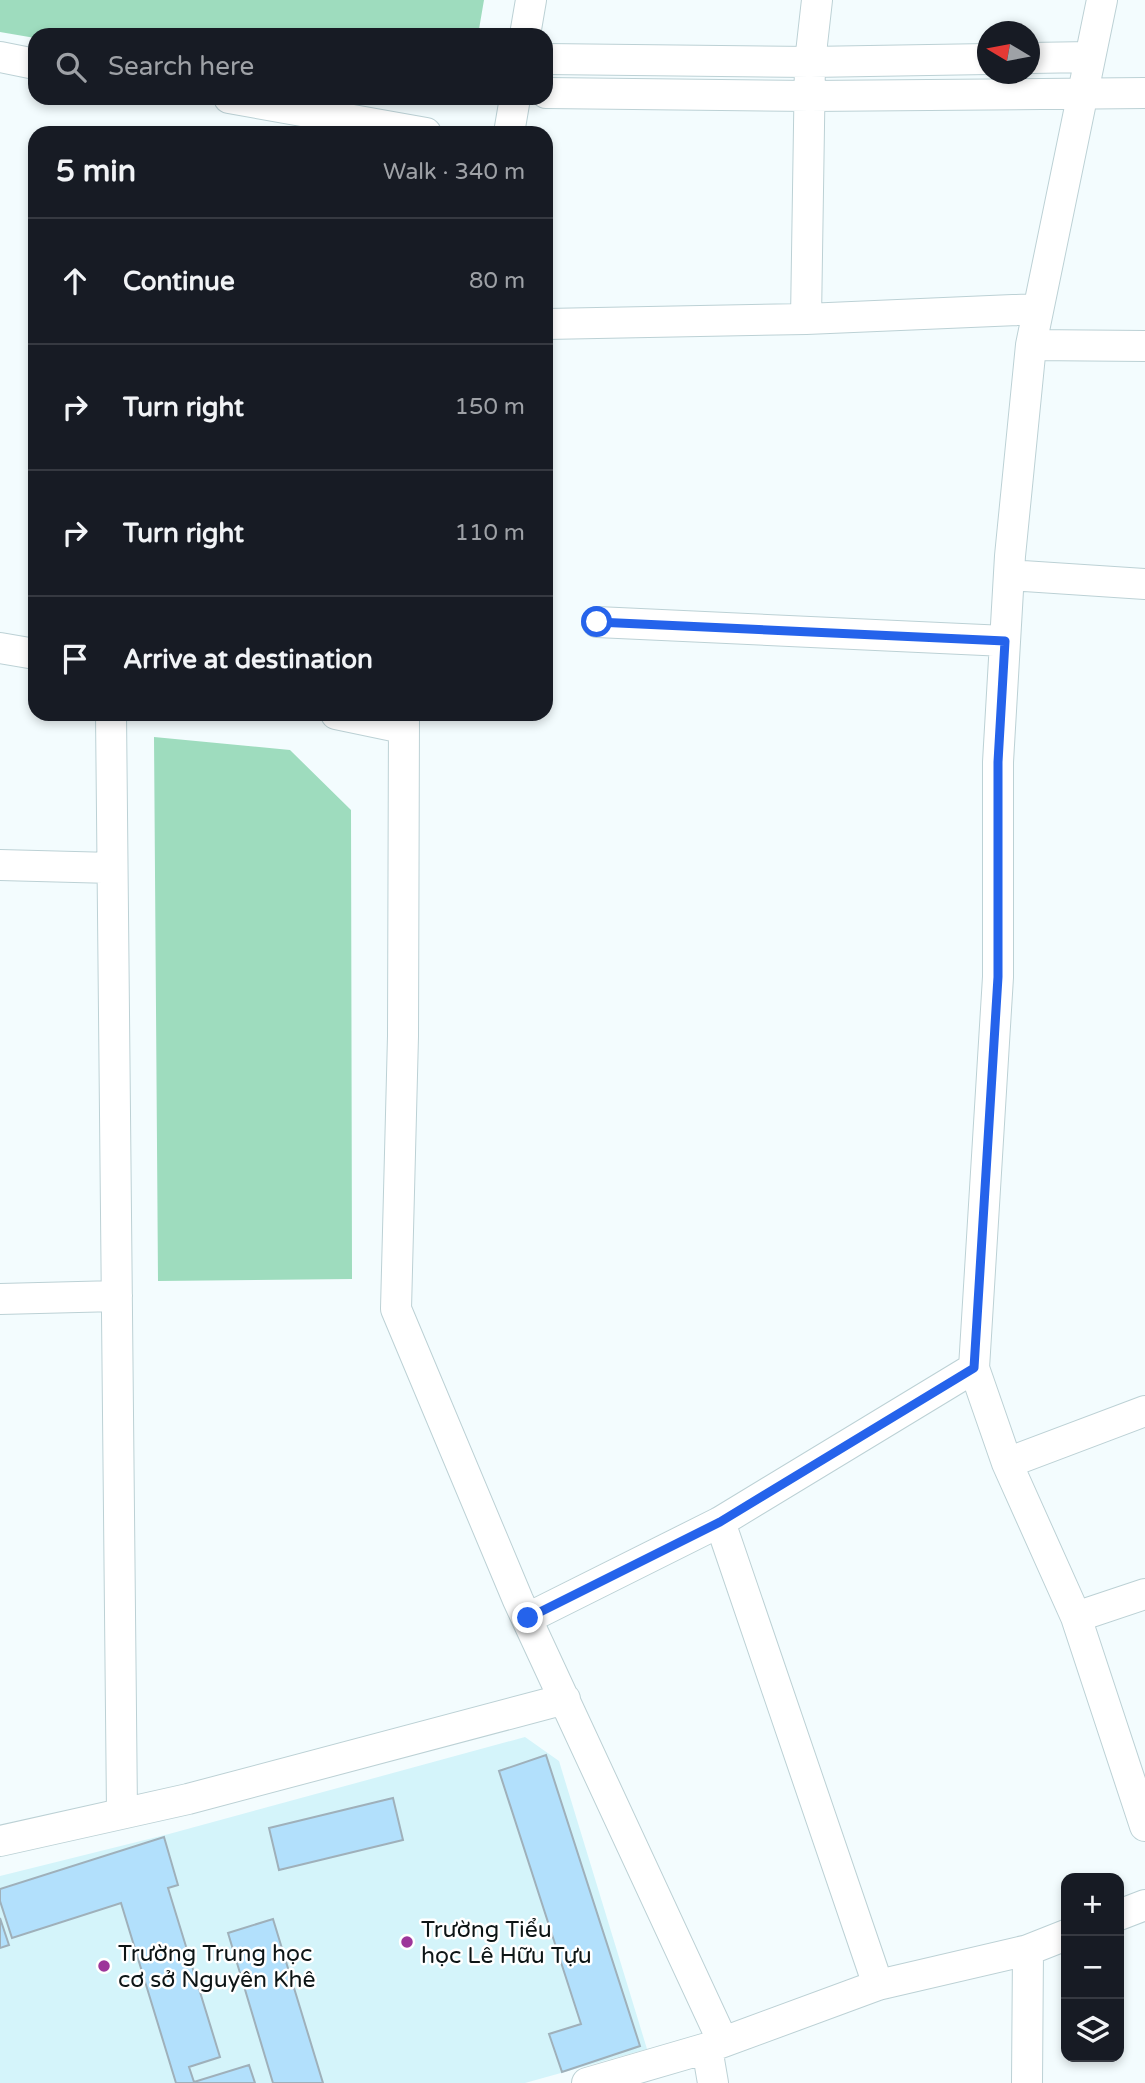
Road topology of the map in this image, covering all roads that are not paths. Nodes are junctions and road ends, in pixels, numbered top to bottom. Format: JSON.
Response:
{"nodes":[{"id":1,"x":531,"y":0,"type":"edge"},
{"id":2,"x":817,"y":0,"type":"edge"},
{"id":3,"x":1102,"y":0,"type":"edge"},
{"id":4,"x":526,"y":28,"type":"edge"},
{"id":5,"x":0,"y":57,"type":"edge"},
{"id":6,"x":1090,"y":57,"type":"junction"},
{"id":7,"x":1040,"y":58,"type":"edge"},
{"id":8,"x":977,"y":59,"type":"edge"},
{"id":9,"x":553,"y":60,"type":"edge"},
{"id":10,"x":810,"y":62,"type":"junction"},
{"id":11,"x":28,"y":63,"type":"edge"},
{"id":12,"x":553,"y":93,"type":"edge"},
{"id":13,"x":1145,"y":93,"type":"edge"},
{"id":14,"x":1083,"y":94,"type":"junction"},
{"id":15,"x":810,"y":96,"type":"junction"},
{"id":16,"x":268,"y":105,"type":"edge"},
{"id":17,"x":514,"y":105,"type":"edge"},
{"id":18,"x":387,"y":126,"type":"edge"},
{"id":19,"x":510,"y":126,"type":"edge"},
{"id":20,"x":1038,"y":309,"type":"junction"},
{"id":21,"x":806,"y":319,"type":"junction"},
{"id":22,"x":553,"y":324,"type":"edge"},
{"id":23,"x":1031,"y":345,"type":"junction"},
{"id":24,"x":1145,"y":346,"type":"edge"},
{"id":25,"x":1009,"y":575,"type":"junction"},
{"id":26,"x":1145,"y":584,"type":"edge"},
{"id":27,"x":597,"y":622,"type":"dead end"},
{"id":28,"x":1005,"y":641,"type":"junction"},
{"id":29,"x":0,"y":648,"type":"edge"},
{"id":30,"x":28,"y":653,"type":"edge"},
{"id":31,"x":111,"y":721,"type":"edge"},
{"id":32,"x":404,"y":721,"type":"edge"},
{"id":33,"x":0,"y":865,"type":"edge"},
{"id":34,"x":112,"y":867,"type":"junction"},
{"id":35,"x":117,"y":1296,"type":"junction"},
{"id":36,"x":0,"y":1299,"type":"edge"},
{"id":37,"x":974,"y":1368,"type":"junction"},
{"id":38,"x":1145,"y":1412,"type":"edge"},
{"id":39,"x":1007,"y":1463,"type":"junction"},
{"id":40,"x":720,"y":1522,"type":"junction"},
{"id":41,"x":1145,"y":1594,"type":"edge"},
{"id":42,"x":1076,"y":1616,"type":"junction"},
{"id":43,"x":528,"y":1618,"type":"junction"},
{"id":44,"x":565,"y":1699,"type":"junction"},
{"id":45,"x":122,"y":1814,"type":"junction"},
{"id":46,"x":1145,"y":1826,"type":"edge"},
{"id":47,"x":0,"y":1841,"type":"edge"},
{"id":48,"x":1145,"y":1905,"type":"edge"},
{"id":49,"x":1124,"y":1913,"type":"edge"},
{"id":50,"x":1063,"y":1936,"type":"edge"},
{"id":51,"x":1028,"y":1950,"type":"junction"},
{"id":52,"x":878,"y":1985,"type":"junction"},
{"id":53,"x":715,"y":2045,"type":"junction"},
{"id":54,"x":587,"y":2083,"type":"edge"},
{"id":55,"x":713,"y":2083,"type":"edge"},
{"id":56,"x":1027,"y":2083,"type":"edge"}],
"edges":[{"from":1,"to":4,"type":"street"},
{"from":2,"to":10,"type":"street"},
{"from":3,"to":6,"type":"street"},
{"from":5,"to":11,"type":"street"},
{"from":6,"to":7,"type":"street"},
{"from":6,"to":14,"type":"street"},
{"from":8,"to":10,"type":"street"},
{"from":9,"to":10,"type":"street"},
{"from":10,"to":15,"type":"street"},
{"from":12,"to":15,"type":"street"},
{"from":13,"to":14,"type":"street"},
{"from":14,"to":15,"type":"street"},
{"from":14,"to":20,"type":"street"},
{"from":15,"to":21,"type":"street"},
{"from":16,"to":18,"type":"street"},
{"from":17,"to":19,"type":"street"},
{"from":20,"to":21,"type":"street"},
{"from":20,"to":23,"type":"street"},
{"from":21,"to":22,"type":"street"},
{"from":23,"to":24,"type":"street"},
{"from":23,"to":25,"type":"street"},
{"from":25,"to":26,"type":"street"},
{"from":25,"to":28,"type":"street"},
{"from":27,"to":28,"type":"street"},
{"from":28,"to":37,"type":"street"},
{"from":29,"to":30,"type":"street"},
{"from":31,"to":34,"type":"street"},
{"from":32,"to":43,"type":"street"},
{"from":33,"to":34,"type":"street"},
{"from":34,"to":35,"type":"street"},
{"from":35,"to":36,"type":"street"},
{"from":35,"to":45,"type":"street"},
{"from":37,"to":39,"type":"street"},
{"from":37,"to":40,"type":"street"},
{"from":38,"to":39,"type":"street"},
{"from":39,"to":42,"type":"street"},
{"from":40,"to":43,"type":"street"},
{"from":40,"to":52,"type":"street"},
{"from":41,"to":42,"type":"street"},
{"from":42,"to":46,"type":"street"},
{"from":43,"to":44,"type":"street"},
{"from":44,"to":45,"type":"street"},
{"from":44,"to":53,"type":"street"},
{"from":45,"to":47,"type":"street"},
{"from":48,"to":49,"type":"street"},
{"from":50,"to":51,"type":"street"},
{"from":51,"to":52,"type":"street"},
{"from":51,"to":56,"type":"street"},
{"from":52,"to":53,"type":"street"},
{"from":53,"to":54,"type":"street"},
{"from":53,"to":55,"type":"street"}]}
